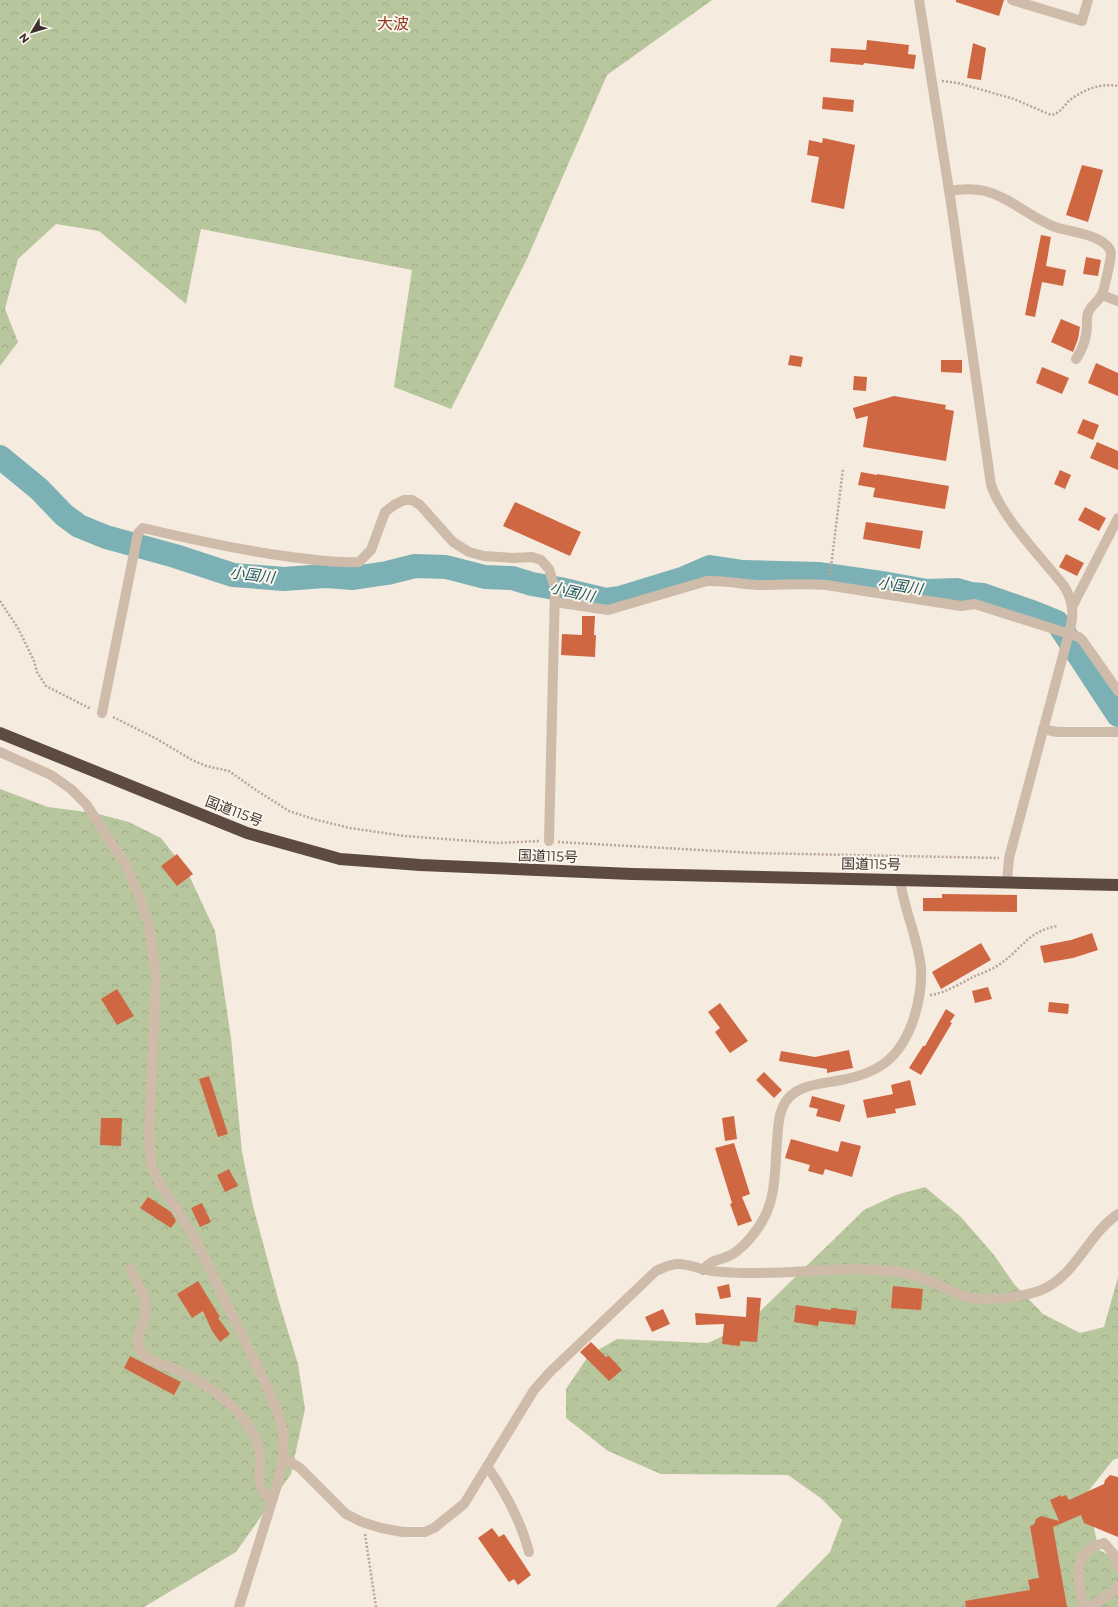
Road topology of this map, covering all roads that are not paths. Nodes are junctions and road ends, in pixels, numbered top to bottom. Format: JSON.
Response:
{"nodes":[{"id":1,"x":919,"y":0,"type":"edge"},
{"id":2,"x":1088,"y":0,"type":"edge"},
{"id":3,"x":1017,"y":1,"type":"edge"},
{"id":4,"x":948,"y":191,"type":"junction"},
{"id":5,"x":1102,"y":295,"type":"junction"},
{"id":6,"x":1118,"y":301,"type":"edge"},
{"id":7,"x":1076,"y":360,"type":"dead end"},
{"id":8,"x":1118,"y":518,"type":"edge"},
{"id":9,"x":555,"y":602,"type":"junction"},
{"id":10,"x":1072,"y":607,"type":"junction"},
{"id":11,"x":1069,"y":633,"type":"junction"},
{"id":12,"x":1118,"y":691,"type":"edge"},
{"id":13,"x":102,"y":712,"type":"road end"},
{"id":14,"x":1043,"y":729,"type":"junction"},
{"id":15,"x":1118,"y":732,"type":"edge"},
{"id":16,"x":0,"y":733,"type":"edge"},
{"id":17,"x":0,"y":752,"type":"edge"},
{"id":18,"x":548,"y":841,"type":"road end"},
{"id":19,"x":900,"y":880,"type":"junction"},
{"id":20,"x":1007,"y":882,"type":"junction"},
{"id":21,"x":1118,"y":885,"type":"edge"},
{"id":22,"x":1118,"y":1214,"type":"edge"},
{"id":23,"x":132,"y":1269,"type":"dead end"},
{"id":24,"x":703,"y":1270,"type":"junction"},
{"id":25,"x":283,"y":1459,"type":"junction"},
{"id":26,"x":487,"y":1466,"type":"junction"},
{"id":27,"x":272,"y":1498,"type":"junction"},
{"id":28,"x":529,"y":1552,"type":"dead end"},
{"id":29,"x":1118,"y":1567,"type":"edge"},
{"id":30,"x":1118,"y":1586,"type":"edge"},
{"id":31,"x":239,"y":1607,"type":"edge"},
{"id":32,"x":1084,"y":1607,"type":"edge"},
{"id":33,"x":1090,"y":1607,"type":"edge"}],
"edges":[{"from":1,"to":4,"type":"street"},
{"from":2,"to":3,"type":"street"},
{"from":4,"to":5,"type":"street"},
{"from":4,"to":10,"type":"street"},
{"from":5,"to":6,"type":"street"},
{"from":5,"to":7,"type":"street"},
{"from":8,"to":10,"type":"street"},
{"from":9,"to":11,"type":"street"},
{"from":9,"to":13,"type":"street"},
{"from":9,"to":18,"type":"street"},
{"from":10,"to":11,"type":"street"},
{"from":11,"to":12,"type":"street"},
{"from":11,"to":14,"type":"street"},
{"from":14,"to":15,"type":"street"},
{"from":14,"to":20,"type":"street"},
{"from":16,"to":19,"type":"highway","name":"国道115号"},
{"from":17,"to":25,"type":"street"},
{"from":19,"to":20,"type":"highway","name":"国道115号"},
{"from":19,"to":24,"type":"street"},
{"from":20,"to":21,"type":"highway","name":"国道115号"},
{"from":22,"to":24,"type":"street"},
{"from":23,"to":27,"type":"street"},
{"from":24,"to":26,"type":"street"},
{"from":25,"to":26,"type":"street"},
{"from":25,"to":27,"type":"street"},
{"from":26,"to":28,"type":"street"},
{"from":27,"to":31,"type":"street"},
{"from":29,"to":32,"type":"street"},
{"from":30,"to":33,"type":"street"}]}
